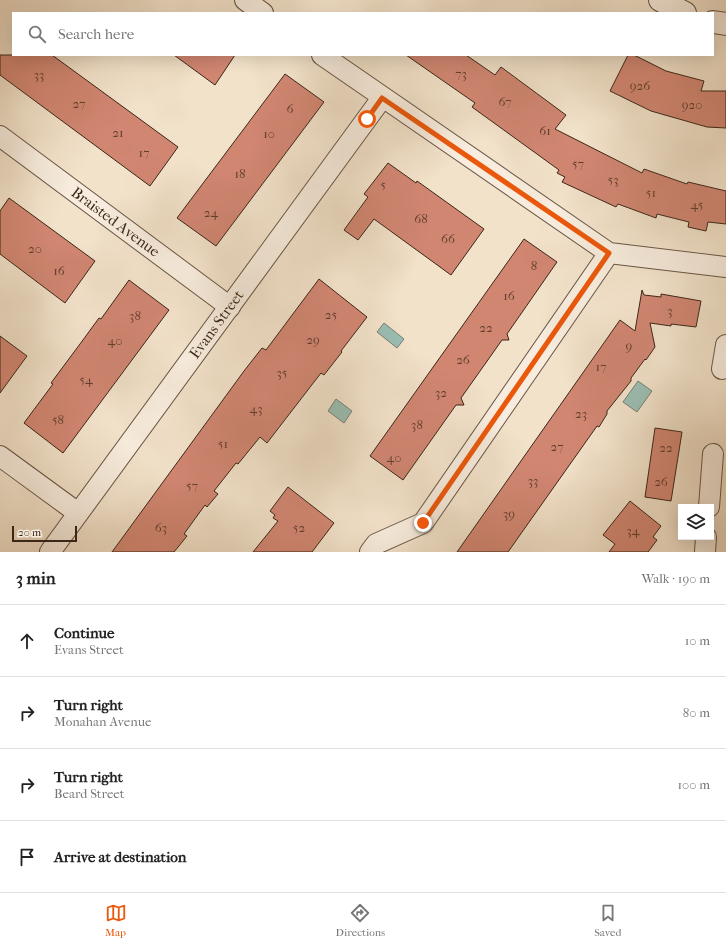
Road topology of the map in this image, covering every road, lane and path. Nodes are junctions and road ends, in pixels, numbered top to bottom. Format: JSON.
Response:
{"nodes":[{"id":1,"x":245,"y":0,"type":"edge"},
{"id":2,"x":660,"y":0,"type":"edge"},
{"id":3,"x":262,"y":12,"type":"edge"},
{"id":4,"x":683,"y":12,"type":"edge"},
{"id":5,"x":714,"y":22,"type":"edge"},
{"id":6,"x":726,"y":24,"type":"edge"},
{"id":7,"x":323,"y":56,"type":"edge"},
{"id":8,"x":382,"y":98,"type":"junction"},
{"id":9,"x":0,"y":136,"type":"edge"},
{"id":10,"x":609,"y":253,"type":"junction"},
{"id":11,"x":726,"y":267,"type":"edge"},
{"id":12,"x":230,"y":307,"type":"junction"},
{"id":13,"x":726,"y":345,"type":"edge"},
{"id":14,"x":722,"y":369,"type":"dead end"},
{"id":15,"x":713,"y":454,"type":"dead end"},
{"id":16,"x":0,"y":456,"type":"edge"},
{"id":17,"x":709,"y":504,"type":"edge"},
{"id":18,"x":78,"y":513,"type":"junction"},
{"id":19,"x":706,"y":540,"type":"edge"},
{"id":20,"x":50,"y":552,"type":"edge"},
{"id":21,"x":370,"y":552,"type":"edge"},
{"id":22,"x":705,"y":552,"type":"edge"}],
"edges":[{"from":1,"to":3,"type":"street"},
{"from":2,"to":4,"type":"street"},
{"from":5,"to":6,"type":"street"},
{"from":7,"to":8,"type":"street"},
{"from":8,"to":10,"type":"street"},
{"from":8,"to":12,"type":"street","name":"Evans Street"},
{"from":9,"to":12,"type":"street","name":"Braisted Avenue"},
{"from":10,"to":11,"type":"street"},
{"from":10,"to":21,"type":"street"},
{"from":12,"to":18,"type":"street","name":"Evans Street"},
{"from":13,"to":14,"type":"street"},
{"from":15,"to":17,"type":"street"},
{"from":16,"to":18,"type":"street"},
{"from":18,"to":20,"type":"street","name":"Evans Street"},
{"from":19,"to":22,"type":"street"}]}
